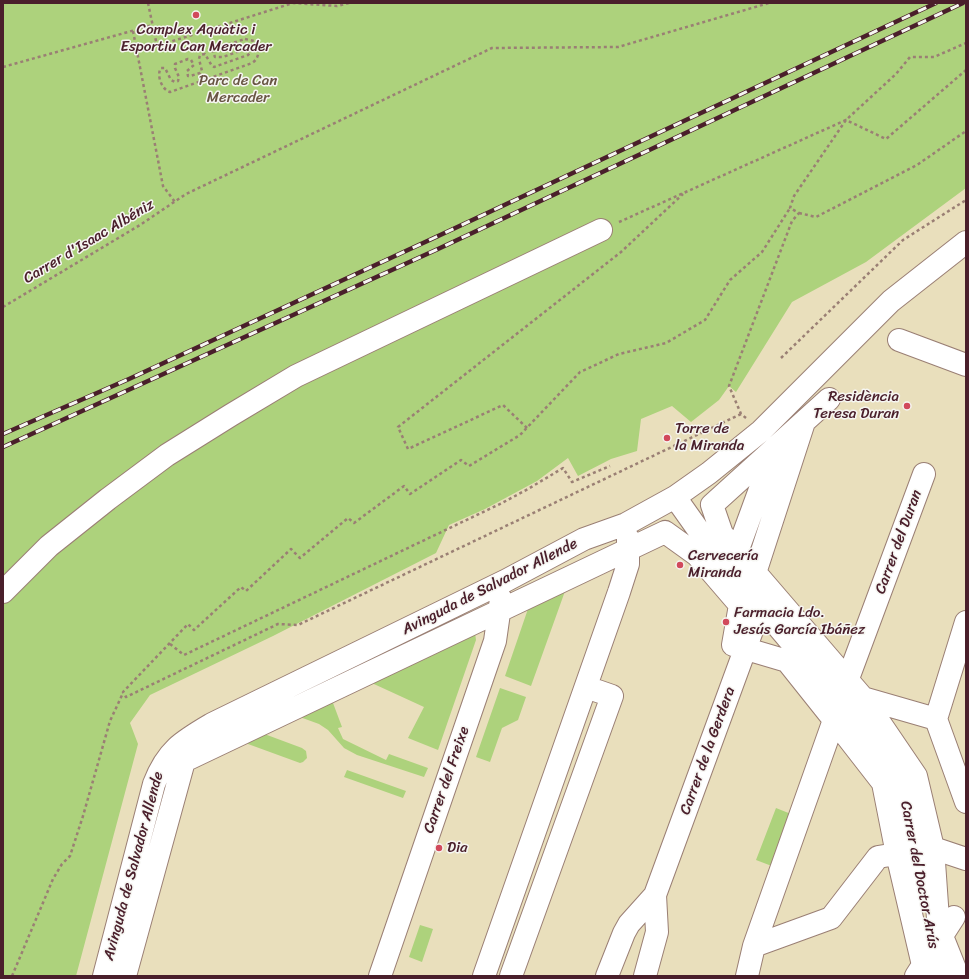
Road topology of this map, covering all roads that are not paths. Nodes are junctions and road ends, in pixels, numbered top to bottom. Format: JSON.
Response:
{"nodes":[{"id":1,"x":601,"y":230,"type":"road end"},
{"id":2,"x":966,"y":242,"type":"edge"},
{"id":3,"x":899,"y":340,"type":"dead end"},
{"id":4,"x":966,"y":366,"type":"edge"},
{"id":5,"x":829,"y":399,"type":"dead end"},
{"id":6,"x":805,"y":421,"type":"junction"},
{"id":7,"x":761,"y":431,"type":"junction"},
{"id":8,"x":775,"y":448,"type":"junction"},
{"id":9,"x":924,"y":474,"type":"dead end"},
{"id":10,"x":675,"y":497,"type":"junction"},
{"id":11,"x":626,"y":524,"type":"junction"},
{"id":12,"x":709,"y":545,"type":"junction"},
{"id":13,"x":628,"y":550,"type":"junction"},
{"id":14,"x":734,"y":561,"type":"junction"},
{"id":15,"x":755,"y":573,"type":"junction"},
{"id":16,"x":505,"y":581,"type":"junction"},
{"id":17,"x":3,"y":592,"type":"edge"},
{"id":18,"x":761,"y":606,"type":"junction"},
{"id":19,"x":499,"y":611,"type":"junction"},
{"id":20,"x":966,"y":622,"type":"edge"},
{"id":21,"x":746,"y":649,"type":"junction"},
{"id":22,"x":586,"y":687,"type":"junction"},
{"id":23,"x":863,"y":698,"type":"junction"},
{"id":24,"x":841,"y":700,"type":"junction"},
{"id":25,"x":936,"y":719,"type":"junction"},
{"id":26,"x":966,"y":802,"type":"edge"},
{"id":27,"x":916,"y":851,"type":"junction"},
{"id":28,"x":966,"y":859,"type":"edge"},
{"id":29,"x":655,"y":895,"type":"junction"},
{"id":30,"x":938,"y":942,"type":"edge"},
{"id":31,"x":754,"y":946,"type":"junction"},
{"id":32,"x":104,"y":976,"type":"edge"},
{"id":33,"x":126,"y":976,"type":"edge"},
{"id":34,"x":380,"y":976,"type":"edge"},
{"id":35,"x":484,"y":976,"type":"edge"},
{"id":36,"x":511,"y":976,"type":"edge"},
{"id":37,"x":608,"y":976,"type":"edge"},
{"id":38,"x":645,"y":976,"type":"edge"},
{"id":39,"x":747,"y":976,"type":"edge"},
{"id":40,"x":958,"y":976,"type":"edge"}],
"edges":[{"from":1,"to":17,"type":"street"},
{"from":2,"to":7,"type":"street","name":"Avinguda de Salvador Allende"},
{"from":3,"to":4,"type":"street"},
{"from":5,"to":6,"type":"street"},
{"from":6,"to":8,"type":"street"},
{"from":6,"to":15,"type":"street"},
{"from":7,"to":8,"type":"street"},
{"from":7,"to":10,"type":"street","name":"Avinguda de Salvador Allende"},
{"from":8,"to":12,"type":"street"},
{"from":8,"to":14,"type":"street"},
{"from":9,"to":24,"type":"street","name":"Carrer del Duran"},
{"from":10,"to":11,"type":"street","name":"Avinguda de Salvador Allende"},
{"from":10,"to":12,"type":"street","name":"Carrer del Doctor Arús"},
{"from":11,"to":13,"type":"street"},
{"from":11,"to":16,"type":"street","name":"Avinguda de Salvador Allende"},
{"from":12,"to":13,"type":"street"},
{"from":12,"to":14,"type":"street","name":"Carrer del Doctor Arús"},
{"from":12,"to":21,"type":"street"},
{"from":13,"to":19,"type":"street"},
{"from":13,"to":22,"type":"street"},
{"from":14,"to":15,"type":"street"},
{"from":14,"to":18,"type":"street","name":"Carrer del Doctor Arús"},
{"from":15,"to":24,"type":"street"},
{"from":16,"to":19,"type":"street","name":"Carrer del Freixe"},
{"from":16,"to":32,"type":"street","name":"Avinguda de Salvador Allende"},
{"from":18,"to":21,"type":"street","name":"Carrer de la Gerdera"},
{"from":18,"to":24,"type":"street","name":"Carrer del Doctor Arús"},
{"from":19,"to":33,"type":"street"},
{"from":19,"to":34,"type":"street","name":"Carrer del Freixe"},
{"from":20,"to":25,"type":"street"},
{"from":21,"to":24,"type":"street"},
{"from":21,"to":29,"type":"street","name":"Carrer de la Gerdera"},
{"from":22,"to":35,"type":"street"},
{"from":22,"to":36,"type":"street"},
{"from":23,"to":24,"type":"street"},
{"from":23,"to":25,"type":"street"},
{"from":23,"to":27,"type":"street"},
{"from":24,"to":27,"type":"street","name":"Carrer del Doctor Arús"},
{"from":24,"to":31,"type":"street","name":"Carrer del Duran"},
{"from":25,"to":26,"type":"street"},
{"from":27,"to":28,"type":"street"},
{"from":27,"to":30,"type":"street","name":"Carrer del Doctor Arús"},
{"from":27,"to":30,"type":"street"},
{"from":27,"to":31,"type":"street"},
{"from":29,"to":37,"type":"street","name":"Carrer de la Gerdera"},
{"from":29,"to":38,"type":"street","name":"Carrer de la Gerdera"},
{"from":30,"to":40,"type":"street"},
{"from":31,"to":39,"type":"street","name":"Carrer del Duran"}]}
